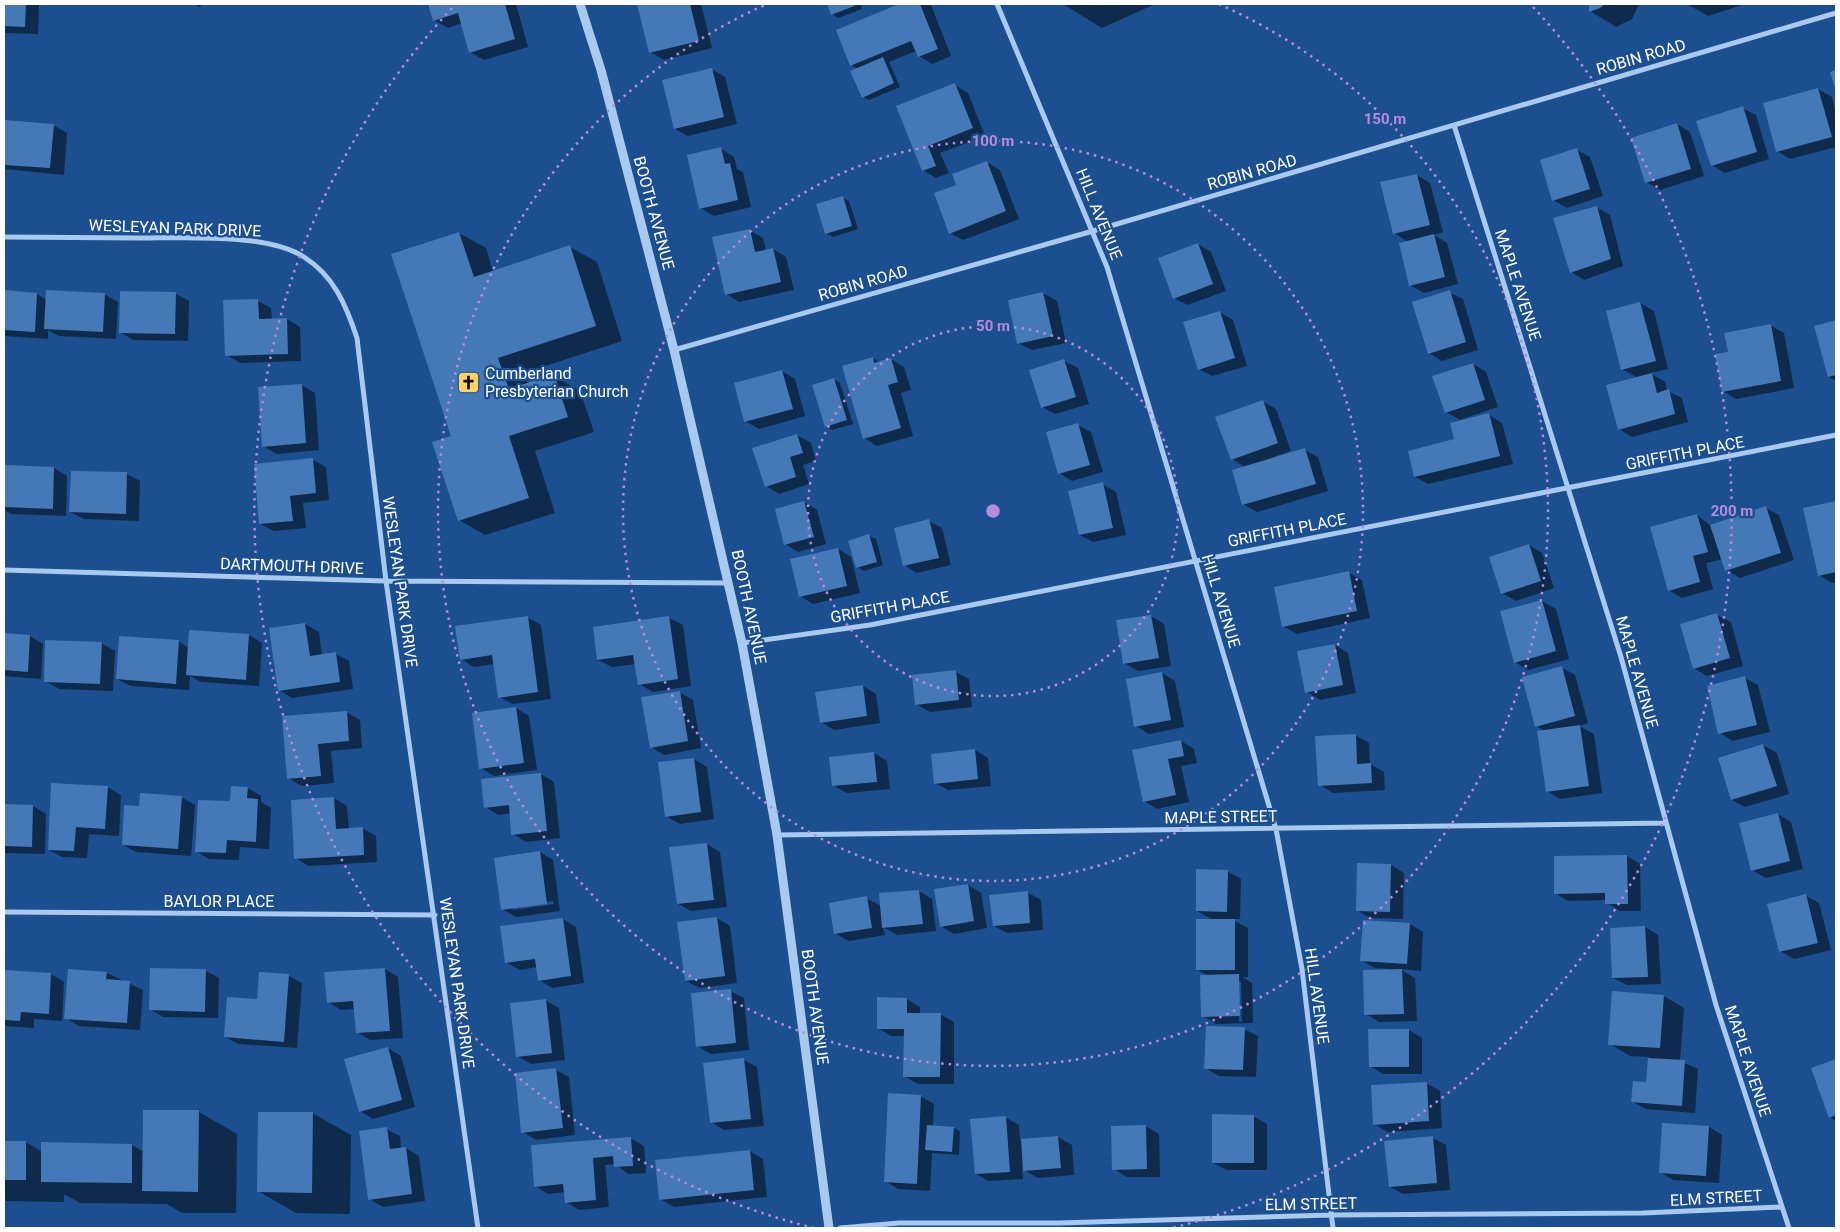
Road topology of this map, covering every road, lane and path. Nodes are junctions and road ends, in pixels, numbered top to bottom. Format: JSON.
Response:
{"nodes":[{"id":1,"x":580,"y":4,"type":"edge"},
{"id":2,"x":997,"y":4,"type":"edge"},
{"id":3,"x":1836,"y":13,"type":"edge"},
{"id":4,"x":1454,"y":125,"type":"junction"},
{"id":5,"x":1093,"y":231,"type":"junction"},
{"id":6,"x":4,"y":237,"type":"edge"},
{"id":7,"x":674,"y":350,"type":"junction"},
{"id":8,"x":1836,"y":435,"type":"edge"},
{"id":9,"x":1569,"y":488,"type":"junction"},
{"id":10,"x":1196,"y":560,"type":"junction"},
{"id":11,"x":4,"y":570,"type":"edge"},
{"id":12,"x":386,"y":581,"type":"junction"},
{"id":13,"x":729,"y":583,"type":"junction"},
{"id":14,"x":742,"y":643,"type":"junction"},
{"id":15,"x":1666,"y":823,"type":"junction"},
{"id":16,"x":1276,"y":829,"type":"junction"},
{"id":17,"x":777,"y":835,"type":"junction"},
{"id":18,"x":4,"y":912,"type":"edge"},
{"id":19,"x":435,"y":915,"type":"junction"},
{"id":20,"x":1782,"y":1207,"type":"junction"},
{"id":21,"x":1331,"y":1215,"type":"junction"},
{"id":22,"x":478,"y":1228,"type":"edge"},
{"id":23,"x":829,"y":1228,"type":"edge"},
{"id":24,"x":840,"y":1228,"type":"edge"},
{"id":25,"x":1333,"y":1228,"type":"edge"},
{"id":26,"x":1789,"y":1228,"type":"edge"}],
"edges":[{"from":1,"to":7,"type":"street","name":"BOOTH AVENUE"},
{"from":2,"to":5,"type":"street","name":"HILL AVENUE"},
{"from":3,"to":4,"type":"street","name":"ROBIN ROAD"},
{"from":4,"to":5,"type":"street","name":"ROBIN ROAD"},
{"from":4,"to":9,"type":"street","name":"MAPLE AVENUE"},
{"from":5,"to":7,"type":"street","name":"ROBIN ROAD"},
{"from":5,"to":10,"type":"street","name":"HILL AVENUE"},
{"from":6,"to":12,"type":"street","name":"WESLEYAN PARK DRIVE"},
{"from":7,"to":13,"type":"street","name":"BOOTH AVENUE"},
{"from":8,"to":9,"type":"street","name":"GRIFFITH PLACE"},
{"from":9,"to":10,"type":"street","name":"GRIFFITH PLACE"},
{"from":9,"to":15,"type":"street","name":"MAPLE AVENUE"},
{"from":10,"to":14,"type":"street","name":"GRIFFITH PLACE"},
{"from":10,"to":16,"type":"street","name":"HILL AVENUE"},
{"from":11,"to":12,"type":"street","name":"DARTMOUTH DRIVE"},
{"from":12,"to":13,"type":"street","name":"DARTMOUTH DRIVE"},
{"from":12,"to":19,"type":"street","name":"WESLEYAN PARK DRIVE"},
{"from":13,"to":14,"type":"street","name":"BOOTH AVENUE"},
{"from":14,"to":17,"type":"street","name":"BOOTH AVENUE"},
{"from":15,"to":16,"type":"street","name":"MAPLE STREET"},
{"from":15,"to":20,"type":"street","name":"MAPLE AVENUE"},
{"from":16,"to":17,"type":"street","name":"MAPLE STREET"},
{"from":16,"to":21,"type":"street","name":"HILL AVENUE"},
{"from":17,"to":23,"type":"street","name":"BOOTH AVENUE"},
{"from":18,"to":19,"type":"street","name":"BAYLOR PLACE"},
{"from":19,"to":22,"type":"street","name":"WESLEYAN PARK DRIVE"},
{"from":20,"to":21,"type":"street","name":"ELM STREET"},
{"from":20,"to":26,"type":"street","name":"MAPLE AVENUE"},
{"from":21,"to":24,"type":"street","name":"ELM STREET"},
{"from":21,"to":25,"type":"street","name":"HILL AVENUE"}]}
